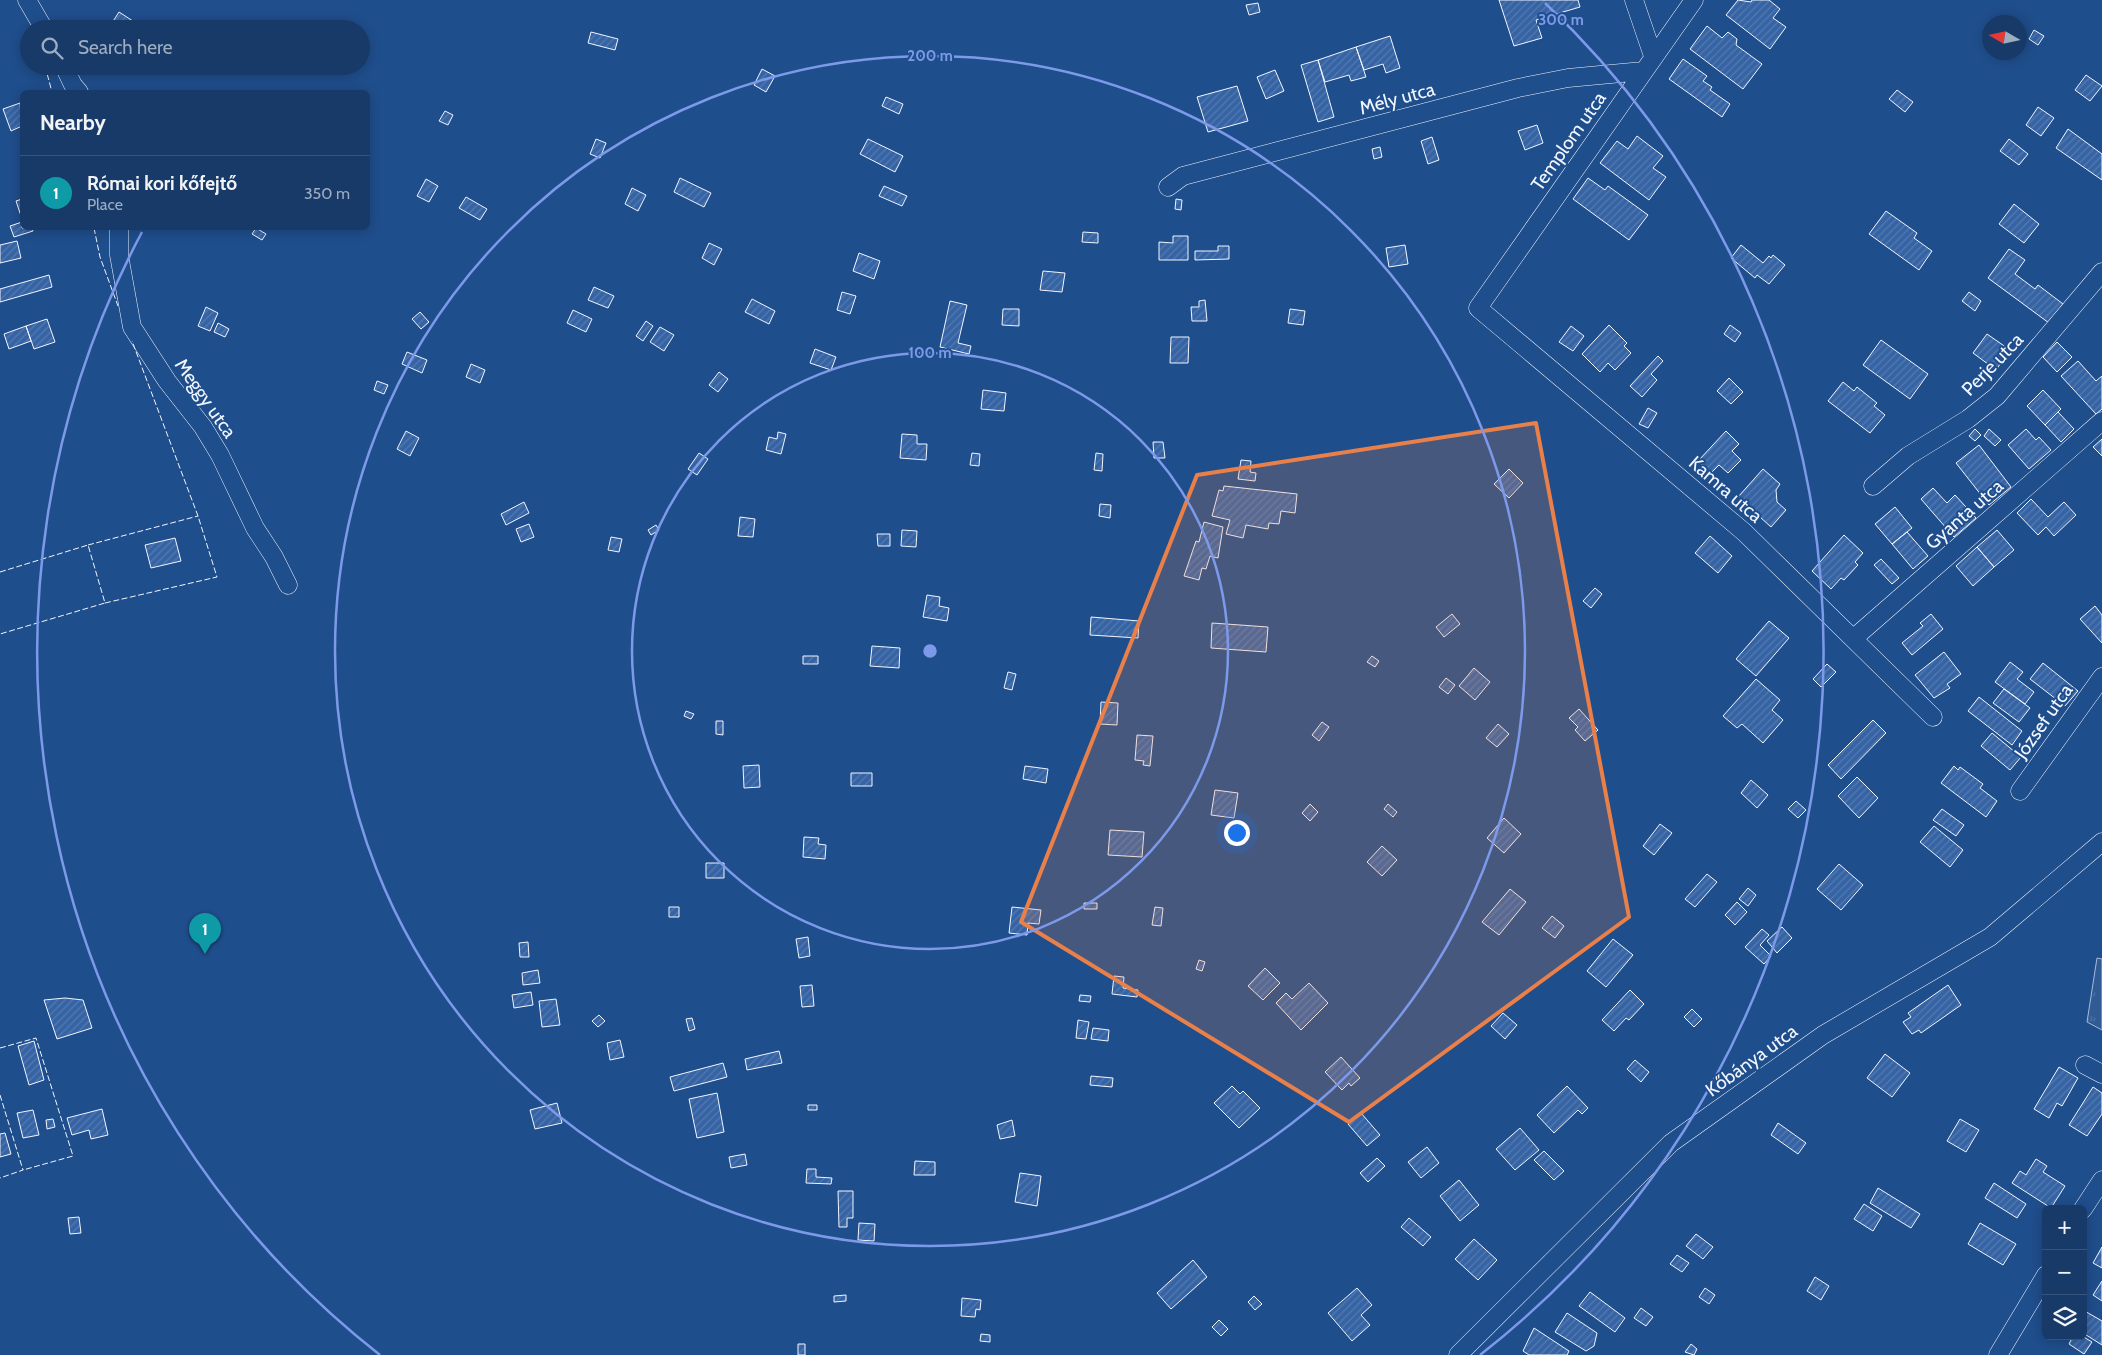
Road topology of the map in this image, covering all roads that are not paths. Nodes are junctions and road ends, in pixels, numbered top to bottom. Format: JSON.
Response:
{"nodes":[{"id":1,"x":27,"y":0,"type":"edge"},
{"id":2,"x":1634,"y":0,"type":"edge"},
{"id":3,"x":1694,"y":0,"type":"edge"},
{"id":4,"x":39,"y":20,"type":"edge"},
{"id":5,"x":1653,"y":56,"type":"junction"},
{"id":6,"x":1642,"y":71,"type":"junction"},
{"id":7,"x":68,"y":75,"type":"edge"},
{"id":8,"x":77,"y":90,"type":"edge"},
{"id":9,"x":1168,"y":187,"type":"dead end"},
{"id":10,"x":119,"y":230,"type":"edge"},
{"id":11,"x":2102,"y":272,"type":"edge"},
{"id":12,"x":1478,"y":308,"type":"joint"},
{"id":13,"x":2102,"y":421,"type":"edge"},
{"id":14,"x":1873,"y":486,"type":"dead end"},
{"id":15,"x":288,"y":585,"type":"dead end"},
{"id":16,"x":1854,"y":638,"type":"junction"},
{"id":17,"x":2102,"y":678,"type":"edge"},
{"id":18,"x":1933,"y":717,"type":"dead end"},
{"id":19,"x":2020,"y":791,"type":"dead end"},
{"id":20,"x":2102,"y":842,"type":"edge"},
{"id":21,"x":2085,"y":1064,"type":"dead end"},
{"id":22,"x":2102,"y":1074,"type":"edge"},
{"id":23,"x":2102,"y":1180,"type":"edge"},
{"id":24,"x":2086,"y":1205,"type":"edge"},
{"id":25,"x":2042,"y":1281,"type":"edge"},
{"id":26,"x":1458,"y":1355,"type":"edge"},
{"id":27,"x":1998,"y":1355,"type":"edge"}],
"edges":[{"from":1,"to":4,"type":"street"},
{"from":2,"to":5,"type":"street"},
{"from":3,"to":5,"type":"street","name":"Templom utca"},
{"from":5,"to":6,"type":"street","name":"Templom utca"},
{"from":6,"to":9,"type":"street","name":"Mély utca"},
{"from":6,"to":12,"type":"street","name":"Templom utca"},
{"from":7,"to":8,"type":"street"},
{"from":10,"to":15,"type":"street","name":"Meggy utca"},
{"from":11,"to":14,"type":"street","name":"Perje utca"},
{"from":12,"to":16,"type":"street","name":"Kamra utca"},
{"from":13,"to":16,"type":"street","name":"Gyanta utca"},
{"from":16,"to":18,"type":"street","name":"Kamra utca"},
{"from":17,"to":19,"type":"street","name":"József utca"},
{"from":20,"to":26,"type":"street","name":"Kőbánya utca"},
{"from":21,"to":22,"type":"street"},
{"from":23,"to":24,"type":"street"},
{"from":25,"to":27,"type":"street"}]}
